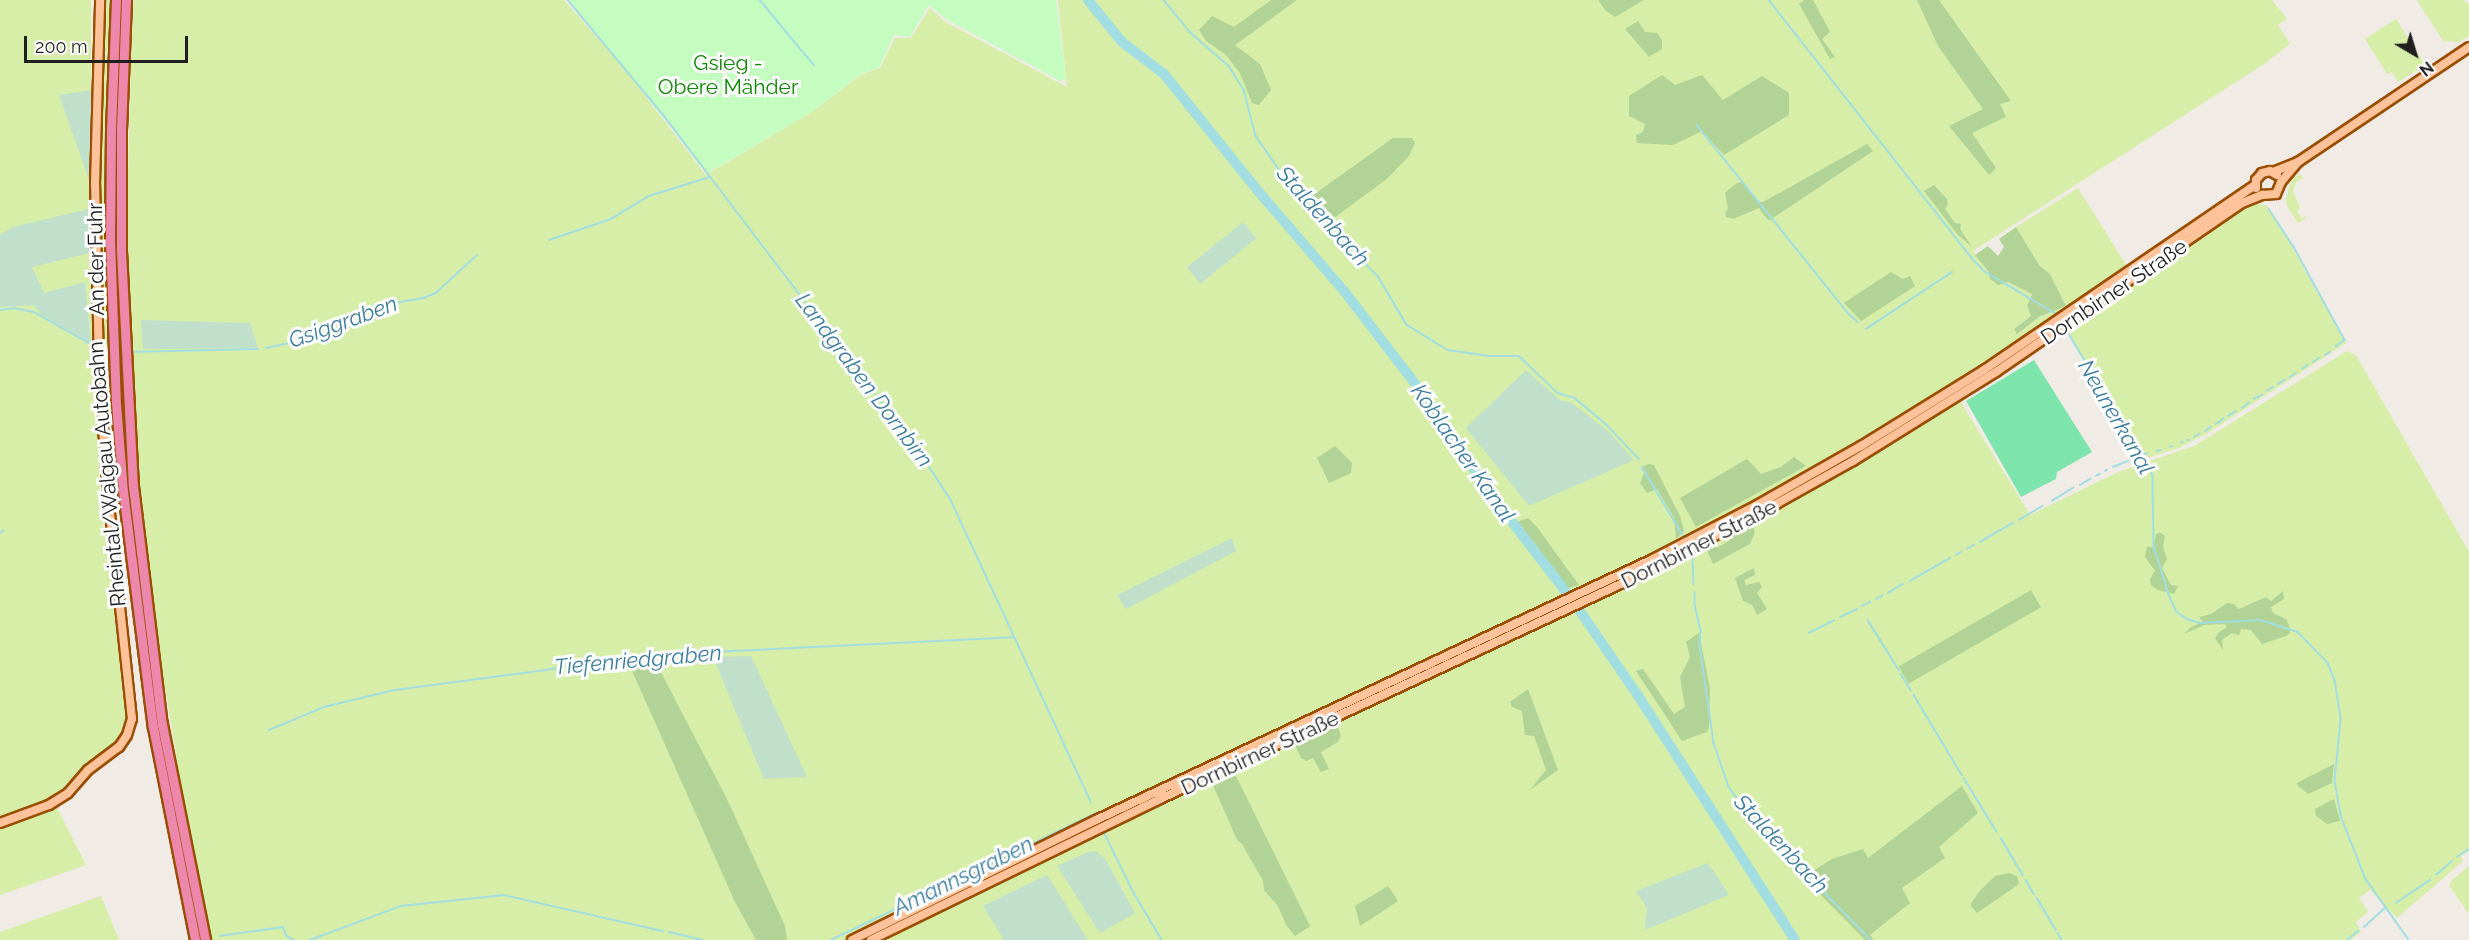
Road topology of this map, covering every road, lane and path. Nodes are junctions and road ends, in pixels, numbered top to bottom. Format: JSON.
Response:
{"nodes":[{"id":1,"x":100,"y":0,"type":"edge"},
{"id":2,"x":116,"y":0,"type":"edge"},
{"id":3,"x":126,"y":0,"type":"edge"},
{"id":4,"x":2469,"y":47,"type":"edge"},
{"id":5,"x":2298,"y":162,"type":"junction"},
{"id":6,"x":2273,"y":172,"type":"junction"},
{"id":7,"x":2281,"y":182,"type":"junction"},
{"id":8,"x":2255,"y":185,"type":"junction"},
{"id":9,"x":2262,"y":195,"type":"junction"},
{"id":10,"x":122,"y":407,"type":"junction"},
{"id":11,"x":1585,"y":596,"type":"junction"},
{"id":12,"x":163,"y":758,"type":"junction"},
{"id":13,"x":0,"y":823,"type":"edge"},
{"id":14,"x":1098,"y":824,"type":"junction"},
{"id":15,"x":195,"y":940,"type":"edge"},
{"id":16,"x":205,"y":940,"type":"edge"},
{"id":17,"x":852,"y":940,"type":"edge"},
{"id":18,"x":871,"y":940,"type":"edge"}],
"edges":[{"from":1,"to":13,"type":"main road","name":"An der Fuhr"},
{"from":2,"to":10,"type":"highway","name":"Rheintal/Walgau Autobahn"},
{"from":3,"to":10,"type":"highway","name":"Rheintal/Walgau Autobahn"},
{"from":4,"to":5,"type":"main road","name":"Dornbirner Straße"},
{"from":5,"to":6,"type":"main road","name":"Dornbirner Straße"},
{"from":5,"to":7,"type":"main road","name":"Dornbirner Straße"},
{"from":6,"to":7,"type":"main road"},
{"from":6,"to":8,"type":"main road","name":"Dornbirner Straße"},
{"from":7,"to":9,"type":"main road","name":"Dornbirner Straße"},
{"from":8,"to":9,"type":"main road"},
{"from":8,"to":11,"type":"main road","name":"Dornbirner Straße"},
{"from":9,"to":11,"type":"main road","name":"Dornbirner Straße"},
{"from":10,"to":12,"type":"highway","name":"Rheintal/Walgau Autobahn"},
{"from":11,"to":14,"type":"main road","name":"Dornbirner Straße"},
{"from":12,"to":15,"type":"highway","name":"Rheintal/Walgau Autobahn"},
{"from":12,"to":16,"type":"highway","name":"Rheintal/Walgau Autobahn"},
{"from":14,"to":17,"type":"main road"},
{"from":14,"to":18,"type":"main road"}]}
